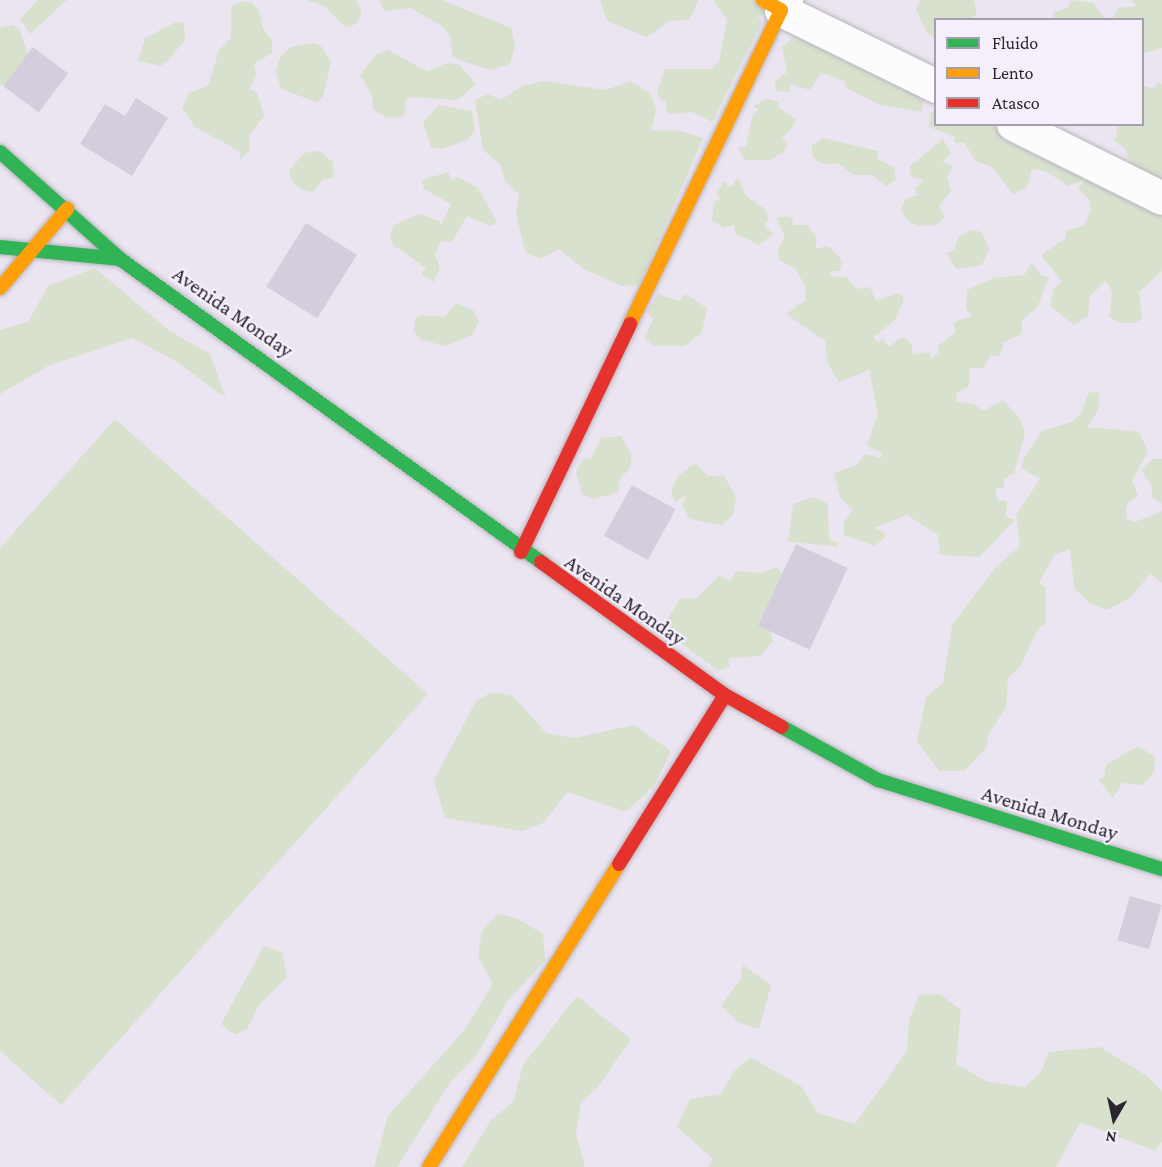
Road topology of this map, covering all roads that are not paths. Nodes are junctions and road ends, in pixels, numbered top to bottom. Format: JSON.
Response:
{"nodes":[{"id":1,"x":776,"y":3,"type":"edge"},
{"id":2,"x":934,"y":85,"type":"edge"},
{"id":3,"x":1017,"y":126,"type":"edge"},
{"id":4,"x":0,"y":152,"type":"edge"},
{"id":5,"x":11,"y":161,"type":"junction"},
{"id":6,"x":0,"y":174,"type":"edge"},
{"id":7,"x":1162,"y":198,"type":"edge"},
{"id":8,"x":67,"y":209,"type":"junction"},
{"id":9,"x":0,"y":247,"type":"edge"},
{"id":10,"x":30,"y":254,"type":"junction"},
{"id":11,"x":120,"y":259,"type":"junction"},
{"id":12,"x":0,"y":288,"type":"edge"},
{"id":13,"x":521,"y":552,"type":"junction"},
{"id":14,"x":725,"y":695,"type":"junction"},
{"id":15,"x":1162,"y":869,"type":"edge"},
{"id":16,"x":429,"y":1167,"type":"edge"}],
"edges":[{"from":1,"to":2,"type":"street"},
{"from":1,"to":13,"type":"main road"},
{"from":3,"to":7,"type":"street"},
{"from":4,"to":5,"type":"main road","name":"Avenida Monday"},
{"from":5,"to":6,"type":"main road"},
{"from":5,"to":8,"type":"main road","name":"Avenida Monday"},
{"from":8,"to":10,"type":"main road"},
{"from":8,"to":11,"type":"main road","name":"Avenida Monday"},
{"from":9,"to":10,"type":"main road"},
{"from":10,"to":11,"type":"main road"},
{"from":10,"to":12,"type":"main road"},
{"from":11,"to":13,"type":"main road","name":"Avenida Monday"},
{"from":13,"to":14,"type":"main road","name":"Avenida Monday"},
{"from":14,"to":15,"type":"main road","name":"Avenida Monday"},
{"from":14,"to":16,"type":"main road"}]}
